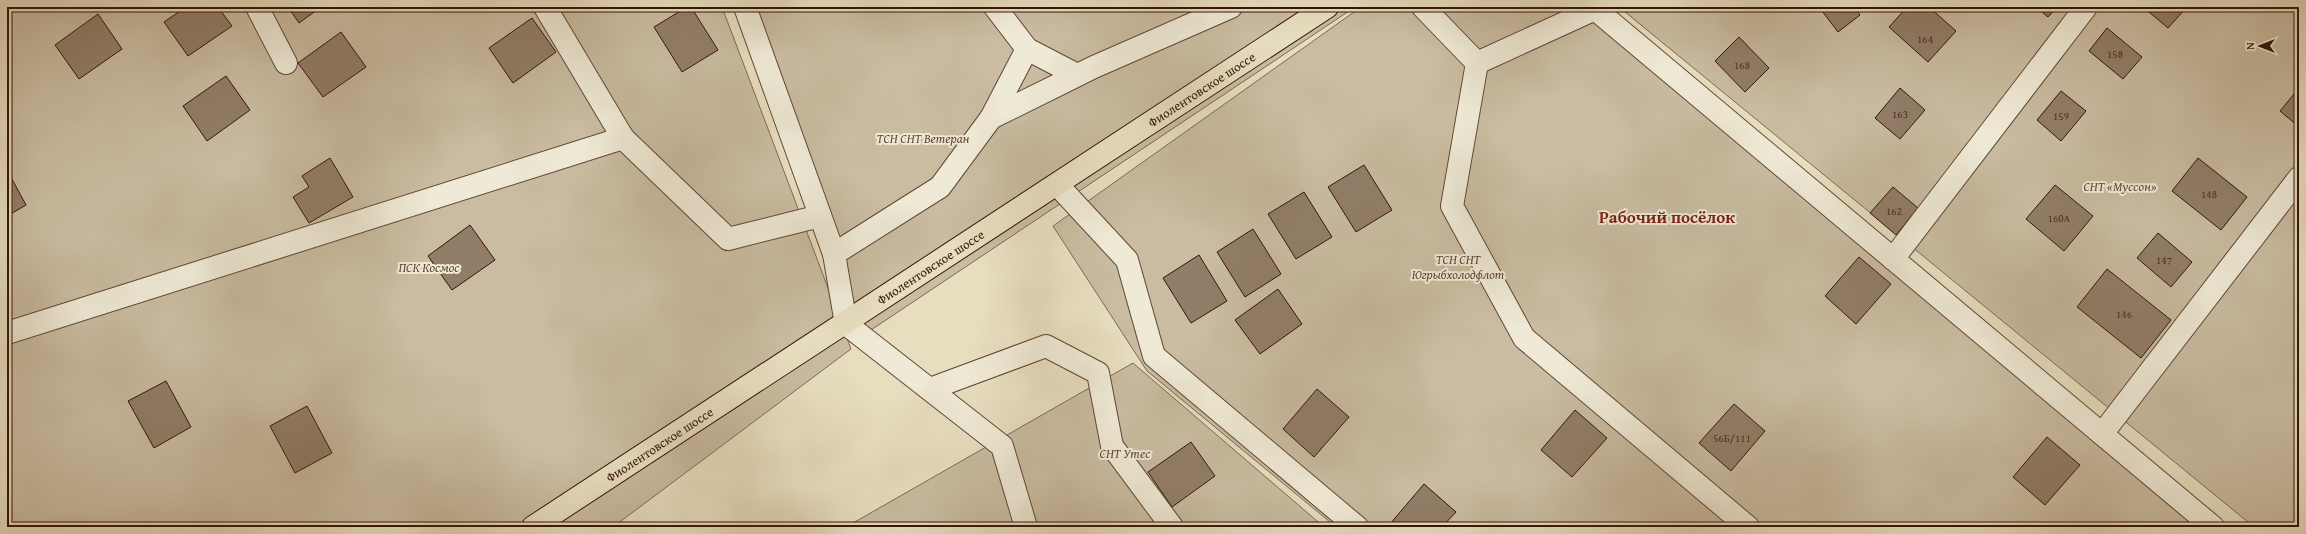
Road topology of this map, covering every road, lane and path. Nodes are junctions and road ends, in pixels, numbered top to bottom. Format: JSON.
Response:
{"nodes":[{"id":1,"x":257,"y":7,"type":"edge"},
{"id":2,"x":545,"y":7,"type":"edge"},
{"id":3,"x":745,"y":7,"type":"edge"},
{"id":4,"x":995,"y":7,"type":"edge"},
{"id":5,"x":1231,"y":7,"type":"edge"},
{"id":6,"x":1327,"y":7,"type":"edge"},
{"id":7,"x":1423,"y":7,"type":"edge"},
{"id":8,"x":2086,"y":7,"type":"edge"},
{"id":9,"x":1027,"y":50,"type":"junction"},
{"id":10,"x":286,"y":63,"type":"dead end"},
{"id":11,"x":1477,"y":63,"type":"junction"},
{"id":12,"x":1077,"y":75,"type":"junction"},
{"id":13,"x":991,"y":118,"type":"junction"},
{"id":14,"x":623,"y":138,"type":"junction"},
{"id":15,"x":2299,"y":178,"type":"edge"},
{"id":16,"x":1064,"y":192,"type":"dead end"},
{"id":17,"x":820,"y":216,"type":"junction"},
{"id":18,"x":834,"y":254,"type":"junction"},
{"id":19,"x":1893,"y":259,"type":"junction"},
{"id":20,"x":846,"y":324,"type":"junction"},
{"id":21,"x":7,"y":333,"type":"edge"},
{"id":22,"x":930,"y":389,"type":"junction"},
{"id":23,"x":2102,"y":434,"type":"junction"},
{"id":24,"x":533,"y":527,"type":"edge"},
{"id":25,"x":1026,"y":527,"type":"edge"},
{"id":26,"x":1172,"y":527,"type":"edge"},
{"id":27,"x":1357,"y":527,"type":"edge"},
{"id":28,"x":1748,"y":527,"type":"edge"},
{"id":29,"x":2213,"y":527,"type":"edge"}],
"edges":[{"from":1,"to":10,"type":"street"},
{"from":2,"to":14,"type":"street"},
{"from":3,"to":17,"type":"street"},
{"from":4,"to":9,"type":"street"},
{"from":5,"to":12,"type":"street"},
{"from":6,"to":20,"type":"main road","name":"Фиолентовское шоссе"},
{"from":7,"to":11,"type":"street"},
{"from":8,"to":19,"type":"street"},
{"from":9,"to":12,"type":"street"},
{"from":9,"to":13,"type":"street"},
{"from":11,"to":19,"type":"street"},
{"from":11,"to":28,"type":"street"},
{"from":12,"to":13,"type":"street"},
{"from":13,"to":18,"type":"street"},
{"from":14,"to":17,"type":"street"},
{"from":14,"to":21,"type":"street"},
{"from":15,"to":23,"type":"street"},
{"from":16,"to":27,"type":"street"},
{"from":17,"to":18,"type":"street"},
{"from":18,"to":20,"type":"street"},
{"from":19,"to":23,"type":"street"},
{"from":20,"to":22,"type":"street"},
{"from":20,"to":24,"type":"main road","name":"Фиолентовское шоссе"},
{"from":22,"to":25,"type":"street"},
{"from":22,"to":26,"type":"street"},
{"from":23,"to":29,"type":"street"}]}
